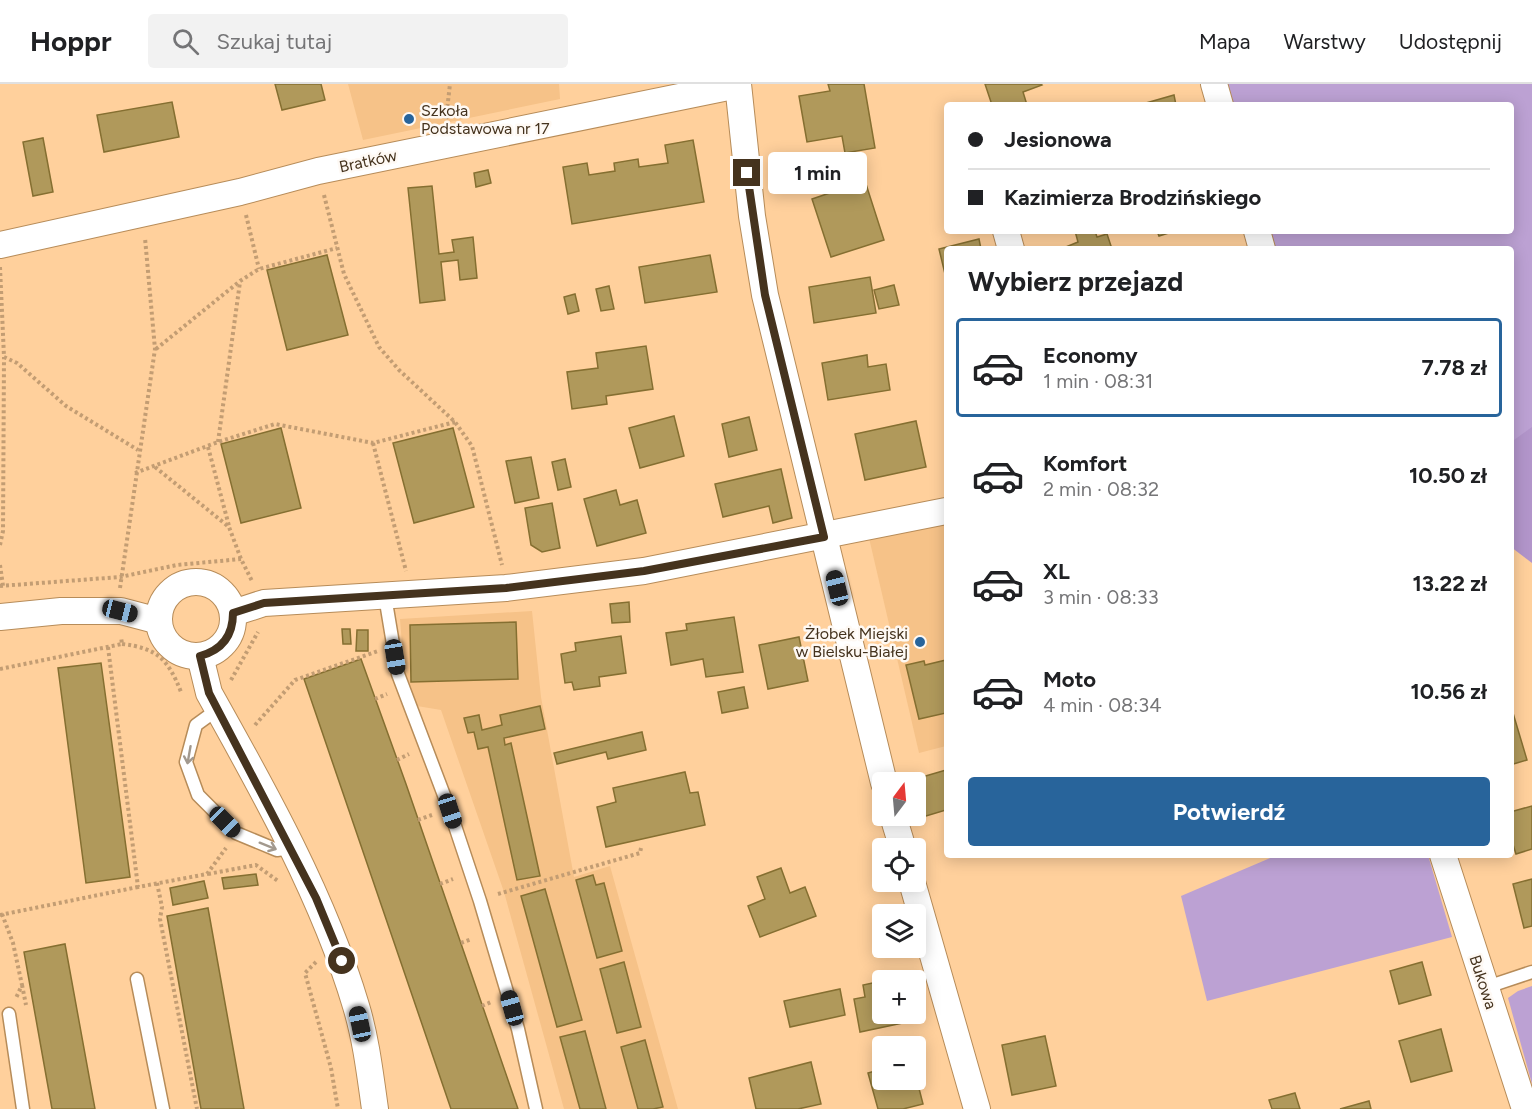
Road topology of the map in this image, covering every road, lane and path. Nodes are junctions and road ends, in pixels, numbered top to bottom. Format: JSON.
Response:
{"nodes":[{"id":1,"x":450,"y":84,"type":"edge"},
{"id":2,"x":1214,"y":84,"type":"edge"},
{"id":3,"x":738,"y":85,"type":"edge"},
{"id":4,"x":1219,"y":102,"type":"edge"},
{"id":5,"x":445,"y":129,"type":"dead end"},
{"id":6,"x":318,"y":171,"type":"junction"},
{"id":7,"x":240,"y":192,"type":"junction"},
{"id":8,"x":143,"y":214,"type":"junction"},
{"id":9,"x":0,"y":245,"type":"edge"},
{"id":10,"x":337,"y":249,"type":"junction"},
{"id":11,"x":0,"y":257,"type":"edge"},
{"id":12,"x":259,"y":269,"type":"junction"},
{"id":13,"x":240,"y":281,"type":"junction"},
{"id":14,"x":155,"y":350,"type":"junction"},
{"id":15,"x":4,"y":357,"type":"junction"},
{"id":16,"x":455,"y":422,"type":"junction"},
{"id":17,"x":218,"y":441,"type":"junction"},
{"id":18,"x":373,"y":443,"type":"junction"},
{"id":19,"x":208,"y":447,"type":"junction"},
{"id":20,"x":138,"y":450,"type":"junction"},
{"id":21,"x":155,"y":468,"type":"junction"},
{"id":22,"x":135,"y":473,"type":"junction"},
{"id":23,"x":944,"y":511,"type":"edge"},
{"id":24,"x":229,"y":526,"type":"junction"},
{"id":25,"x":824,"y":537,"type":"junction"},
{"id":26,"x":0,"y":545,"type":"edge"},
{"id":27,"x":241,"y":559,"type":"junction"},
{"id":28,"x":0,"y":565,"type":"edge"},
{"id":29,"x":120,"y":577,"type":"junction"},
{"id":30,"x":1,"y":586,"type":"edge"},
{"id":31,"x":506,"y":588,"type":"junction"},
{"id":32,"x":412,"y":594,"type":"junction"},
{"id":33,"x":385,"y":596,"type":"junction"},
{"id":34,"x":264,"y":603,"type":"junction"},
{"id":35,"x":120,"y":611,"type":"junction"},
{"id":36,"x":233,"y":613,"type":"junction"},
{"id":37,"x":0,"y":617,"type":"edge"},
{"id":38,"x":159,"y":621,"type":"junction"},
{"id":39,"x":264,"y":630,"type":"dead end"},
{"id":40,"x":122,"y":644,"type":"junction"},
{"id":41,"x":108,"y":647,"type":"junction"},
{"id":42,"x":381,"y":650,"type":"dead end"},
{"id":43,"x":200,"y":656,"type":"junction"},
{"id":44,"x":0,"y":669,"type":"edge"},
{"id":45,"x":213,"y":701,"type":"junction"},
{"id":46,"x":252,"y":727,"type":"dead end"},
{"id":47,"x":881,"y":772,"type":"edge"},
{"id":48,"x":236,"y":833,"type":"junction"},
{"id":49,"x":291,"y":848,"type":"junction"},
{"id":50,"x":641,"y":848,"type":"dead end"},
{"id":51,"x":1444,"y":858,"type":"edge"},
{"id":52,"x":207,"y":874,"type":"junction"},
{"id":53,"x":157,"y":883,"type":"junction"},
{"id":54,"x":138,"y":887,"type":"junction"},
{"id":55,"x":285,"y":888,"type":"dead end"},
{"id":56,"x":915,"y":892,"type":"edge"},
{"id":57,"x":480,"y":901,"type":"junction"},
{"id":58,"x":1,"y":914,"type":"edge"},
{"id":59,"x":321,"y":958,"type":"dead end"},
{"id":60,"x":1532,"y":972,"type":"edge"},
{"id":61,"x":137,"y":979,"type":"dead end"},
{"id":62,"x":1484,"y":988,"type":"junction"},
{"id":63,"x":9,"y":1014,"type":"joint"},
{"id":64,"x":23,"y":1109,"type":"edge"},
{"id":65,"x":163,"y":1109,"type":"edge"},
{"id":66,"x":197,"y":1109,"type":"edge"},
{"id":67,"x":338,"y":1109,"type":"edge"},
{"id":68,"x":375,"y":1109,"type":"edge"},
{"id":69,"x":536,"y":1109,"type":"edge"},
{"id":70,"x":977,"y":1109,"type":"edge"},
{"id":71,"x":1525,"y":1109,"type":"edge"}],
"edges":[{"from":1,"to":5,"type":"path"},
{"from":2,"to":4,"type":"street"},
{"from":3,"to":6,"type":"street","name":"Bratków"},
{"from":3,"to":25,"type":"street"},
{"from":6,"to":7,"type":"street","name":"Bratków"},
{"from":6,"to":10,"type":"path"},
{"from":7,"to":8,"type":"street","name":"Bratków"},
{"from":7,"to":12,"type":"path"},
{"from":8,"to":9,"type":"street","name":"Bratków"},
{"from":8,"to":14,"type":"path"},
{"from":10,"to":12,"type":"path"},
{"from":10,"to":16,"type":"path"},
{"from":11,"to":15,"type":"path"},
{"from":12,"to":13,"type":"path"},
{"from":13,"to":14,"type":"path"},
{"from":13,"to":17,"type":"path"},
{"from":14,"to":20,"type":"path"},
{"from":15,"to":20,"type":"path"},
{"from":15,"to":26,"type":"path"},
{"from":16,"to":18,"type":"path"},
{"from":16,"to":31,"type":"path"},
{"from":17,"to":18,"type":"path"},
{"from":17,"to":19,"type":"path"},
{"from":18,"to":32,"type":"path"},
{"from":19,"to":21,"type":"path"},
{"from":19,"to":24,"type":"path"},
{"from":20,"to":22,"type":"path"},
{"from":21,"to":22,"type":"path"},
{"from":21,"to":24,"type":"path"},
{"from":22,"to":29,"type":"path"},
{"from":23,"to":25,"type":"street"},
{"from":24,"to":27,"type":"path"},
{"from":25,"to":31,"type":"street"},
{"from":25,"to":47,"type":"street"},
{"from":27,"to":29,"type":"path"},
{"from":27,"to":34,"type":"path"},
{"from":28,"to":30,"type":"path"},
{"from":29,"to":30,"type":"path"},
{"from":29,"to":35,"type":"path"},
{"from":31,"to":32,"type":"street"},
{"from":32,"to":33,"type":"street"},
{"from":33,"to":34,"type":"street"},
{"from":33,"to":57,"type":"lane"},
{"from":34,"to":36,"type":"street"},
{"from":35,"to":37,"type":"street"},
{"from":35,"to":38,"type":"street"},
{"from":35,"to":40,"type":"path"},
{"from":36,"to":38,"type":"street"},
{"from":36,"to":43,"type":"street"},
{"from":38,"to":43,"type":"street"},
{"from":39,"to":45,"type":"path"},
{"from":40,"to":41,"type":"path"},
{"from":40,"to":45,"type":"path"},
{"from":41,"to":44,"type":"path"},
{"from":41,"to":54,"type":"path"},
{"from":42,"to":46,"type":"path"},
{"from":43,"to":45,"type":"street"},
{"from":45,"to":48,"type":"lane","one_way":true},
{"from":45,"to":49,"type":"street"},
{"from":48,"to":49,"type":"lane","one_way":true},
{"from":48,"to":52,"type":"path"},
{"from":49,"to":68,"type":"street"},
{"from":50,"to":57,"type":"path"},
{"from":51,"to":62,"type":"street","name":"Bukowa"},
{"from":52,"to":53,"type":"path"},
{"from":52,"to":55,"type":"path"},
{"from":53,"to":54,"type":"path"},
{"from":53,"to":66,"type":"path"},
{"from":54,"to":58,"type":"path"},
{"from":56,"to":70,"type":"street"},
{"from":57,"to":69,"type":"lane"},
{"from":58,"to":63,"type":"path"},
{"from":59,"to":67,"type":"path"},
{"from":60,"to":62,"type":"lane"},
{"from":61,"to":65,"type":"lane"},
{"from":62,"to":71,"type":"street","name":"Bukowa"},
{"from":63,"to":64,"type":"lane"}]}
